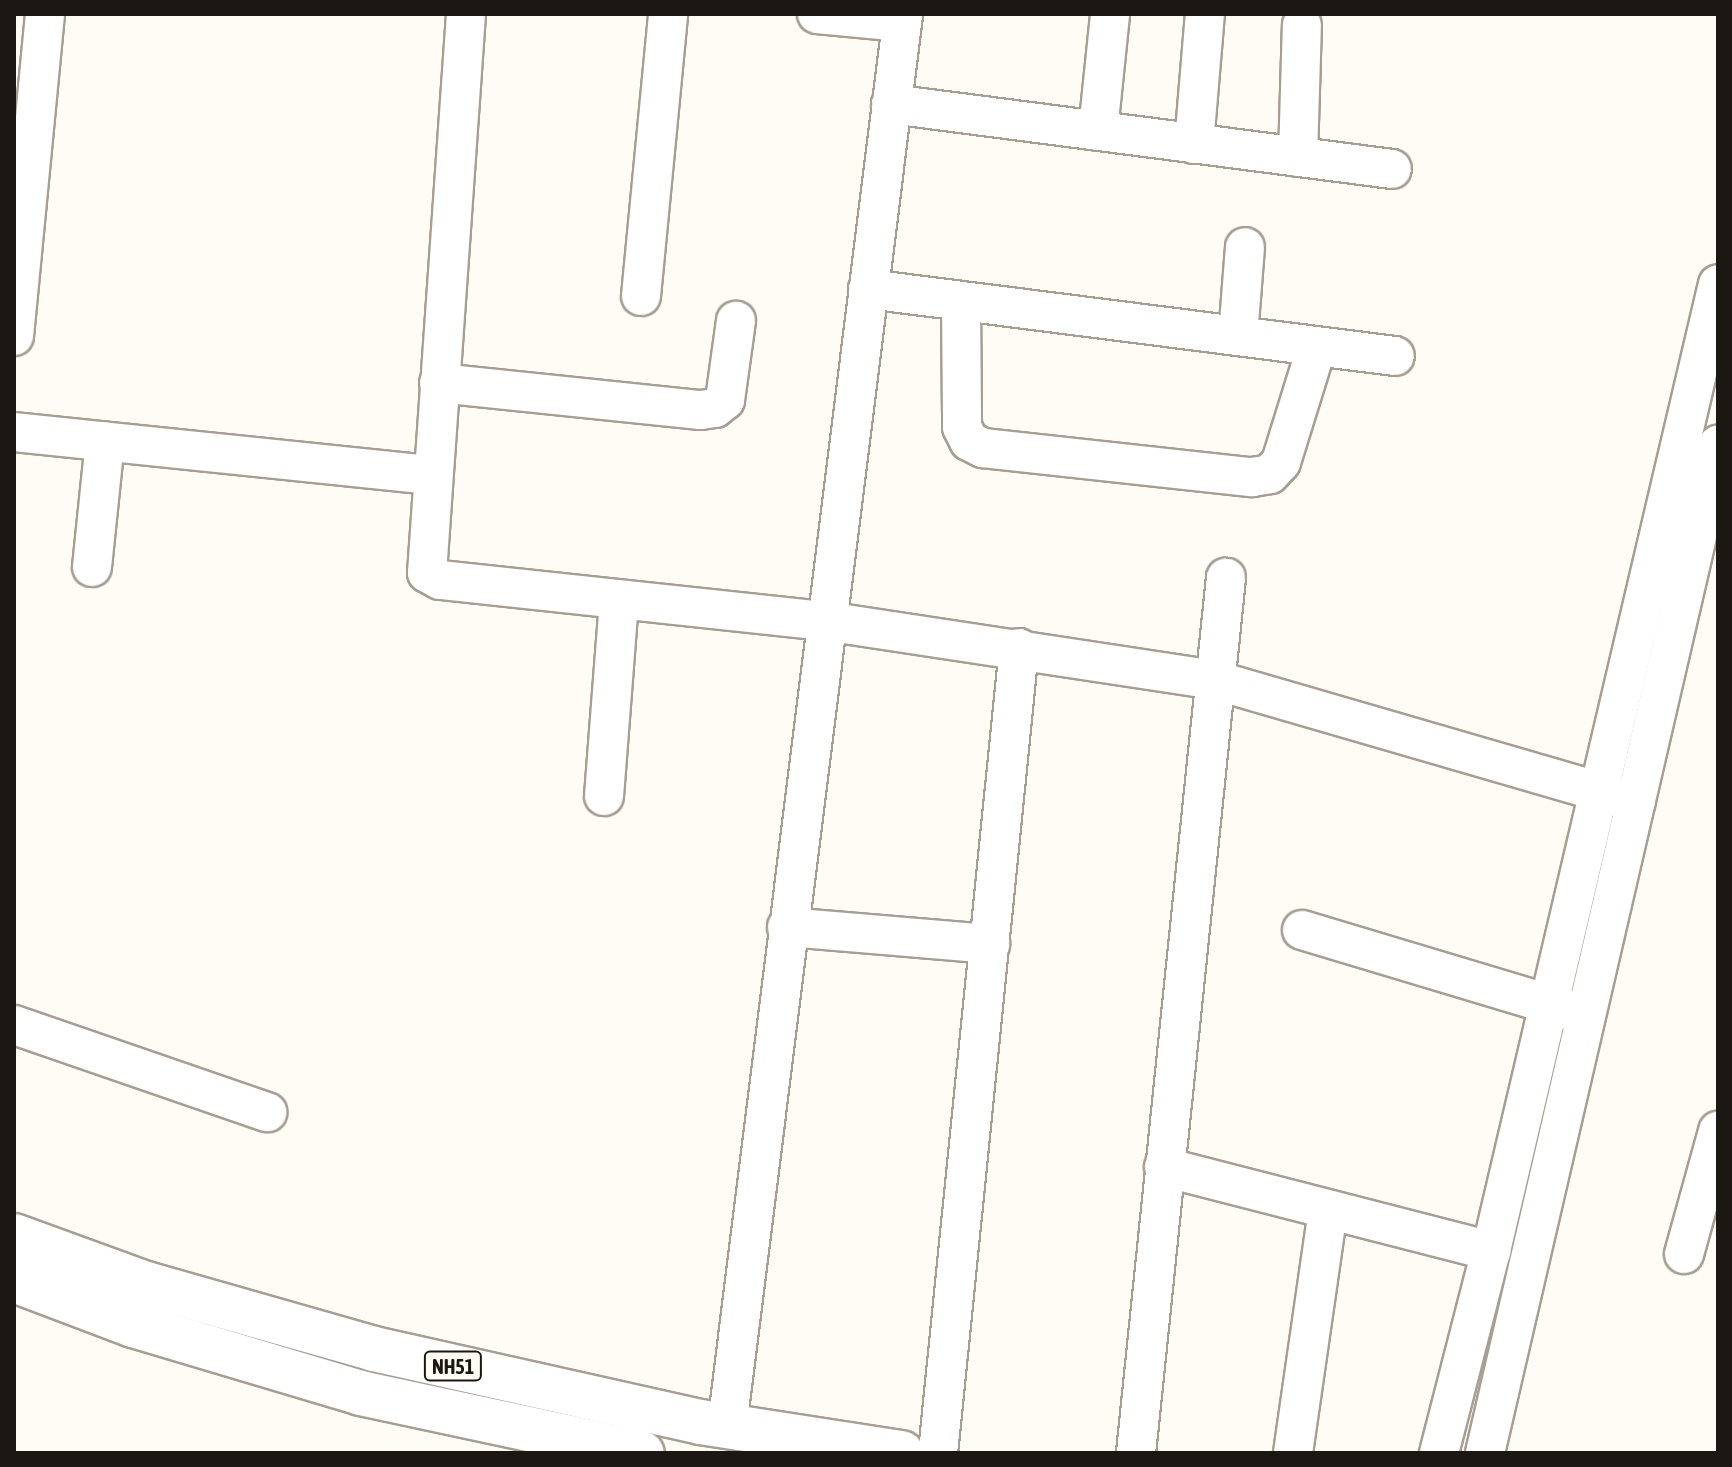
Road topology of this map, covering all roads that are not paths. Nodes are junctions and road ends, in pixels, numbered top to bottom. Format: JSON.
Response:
{"nodes":[{"id":1,"x":45,"y":14,"type":"edge"},
{"id":2,"x":466,"y":14,"type":"edge"},
{"id":3,"x":668,"y":14,"type":"edge"},
{"id":4,"x":817,"y":14,"type":"edge"},
{"id":5,"x":1110,"y":14,"type":"edge"},
{"id":6,"x":1205,"y":14,"type":"edge"},
{"id":7,"x":902,"y":18,"type":"edge"},
{"id":8,"x":1302,"y":25,"type":"dead end"},
{"id":9,"x":891,"y":104,"type":"junction"},
{"id":10,"x":1098,"y":131,"type":"junction"},
{"id":11,"x":1194,"y":144,"type":"junction"},
{"id":12,"x":1298,"y":157,"type":"junction"},
{"id":13,"x":1392,"y":169,"type":"dead end"},
{"id":14,"x":1245,"y":247,"type":"dead end"},
{"id":15,"x":1718,"y":284,"type":"edge"},
{"id":16,"x":868,"y":289,"type":"junction"},
{"id":17,"x":641,"y":296,"type":"dead end"},
{"id":18,"x":961,"y":301,"type":"junction"},
{"id":19,"x":736,"y":321,"type":"dead end"},
{"id":20,"x":14,"y":336,"type":"edge"},
{"id":21,"x":1238,"y":336,"type":"junction"},
{"id":22,"x":1317,"y":346,"type":"junction"},
{"id":23,"x":1395,"y":356,"type":"dead end"},
{"id":24,"x":439,"y":383,"type":"junction"},
{"id":25,"x":14,"y":432,"type":"edge"},
{"id":26,"x":105,"y":442,"type":"junction"},
{"id":27,"x":1718,"y":445,"type":"edge"},
{"id":28,"x":432,"y":475,"type":"junction"},
{"id":29,"x":92,"y":567,"type":"dead end"},
{"id":30,"x":1226,"y":578,"type":"dead end"},
{"id":31,"x":619,"y":600,"type":"junction"},
{"id":32,"x":825,"y":621,"type":"junction"},
{"id":33,"x":1019,"y":648,"type":"junction"},
{"id":34,"x":1215,"y":680,"type":"junction"},
{"id":35,"x":1600,"y":791,"type":"junction"},
{"id":36,"x":604,"y":796,"type":"dead end"},
{"id":37,"x":1636,"y":802,"type":"junction"},
{"id":38,"x":787,"y":927,"type":"junction"},
{"id":39,"x":1302,"y":930,"type":"dead end"},
{"id":40,"x":990,"y":944,"type":"junction"},
{"id":41,"x":1549,"y":1004,"type":"junction"},
{"id":42,"x":1585,"y":1015,"type":"junction"},
{"id":43,"x":14,"y":1025,"type":"edge"},
{"id":44,"x":267,"y":1112,"type":"dead end"},
{"id":45,"x":1718,"y":1131,"type":"edge"},
{"id":46,"x":1164,"y":1167,"type":"junction"},
{"id":47,"x":1328,"y":1210,"type":"junction"},
{"id":48,"x":14,"y":1236,"type":"edge"},
{"id":49,"x":1491,"y":1251,"type":"junction"},
{"id":50,"x":1684,"y":1254,"type":"dead end"},
{"id":51,"x":14,"y":1280,"type":"edge"},
{"id":52,"x":727,"y":1426,"type":"junction"},
{"id":53,"x":642,"y":1453,"type":"edge"},
{"id":54,"x":902,"y":1453,"type":"edge"},
{"id":55,"x":938,"y":1453,"type":"edge"},
{"id":56,"x":1136,"y":1453,"type":"edge"},
{"id":57,"x":1293,"y":1453,"type":"edge"},
{"id":58,"x":1439,"y":1453,"type":"edge"},
{"id":59,"x":1485,"y":1453,"type":"edge"}],
"edges":[{"from":1,"to":20,"type":"street"},
{"from":2,"to":24,"type":"street"},
{"from":3,"to":17,"type":"street"},
{"from":4,"to":7,"type":"street"},
{"from":5,"to":10,"type":"street"},
{"from":6,"to":11,"type":"street"},
{"from":7,"to":9,"type":"street"},
{"from":8,"to":12,"type":"street"},
{"from":9,"to":10,"type":"street"},
{"from":9,"to":16,"type":"street"},
{"from":10,"to":11,"type":"street"},
{"from":11,"to":12,"type":"street"},
{"from":12,"to":13,"type":"street"},
{"from":14,"to":21,"type":"street"},
{"from":15,"to":35,"type":"street"},
{"from":16,"to":18,"type":"street"},
{"from":16,"to":32,"type":"street"},
{"from":18,"to":21,"type":"street"},
{"from":18,"to":22,"type":"street"},
{"from":19,"to":24,"type":"street"},
{"from":21,"to":22,"type":"street"},
{"from":22,"to":23,"type":"street"},
{"from":24,"to":28,"type":"street"},
{"from":25,"to":26,"type":"street"},
{"from":26,"to":28,"type":"street"},
{"from":26,"to":29,"type":"street"},
{"from":27,"to":37,"type":"street"},
{"from":28,"to":31,"type":"street"},
{"from":30,"to":34,"type":"street"},
{"from":31,"to":32,"type":"street"},
{"from":31,"to":36,"type":"street"},
{"from":32,"to":33,"type":"street"},
{"from":32,"to":38,"type":"street"},
{"from":33,"to":34,"type":"street"},
{"from":33,"to":40,"type":"street"},
{"from":34,"to":35,"type":"street"},
{"from":34,"to":46,"type":"street"},
{"from":35,"to":37,"type":"street"},
{"from":35,"to":41,"type":"street"},
{"from":37,"to":42,"type":"street"},
{"from":38,"to":40,"type":"street"},
{"from":38,"to":52,"type":"street"},
{"from":39,"to":41,"type":"street"},
{"from":40,"to":55,"type":"street"},
{"from":41,"to":42,"type":"street"},
{"from":41,"to":49,"type":"street"},
{"from":42,"to":59,"type":"street"},
{"from":43,"to":44,"type":"street"},
{"from":45,"to":50,"type":"street"},
{"from":46,"to":47,"type":"street"},
{"from":46,"to":56,"type":"street"},
{"from":47,"to":49,"type":"street"},
{"from":47,"to":57,"type":"street"},
{"from":48,"to":52,"type":"highway","number":"NH51"},
{"from":49,"to":58,"type":"street"},
{"from":51,"to":53,"type":"highway","number":"NH51"},
{"from":52,"to":54,"type":"highway","number":"NH51"}]}
